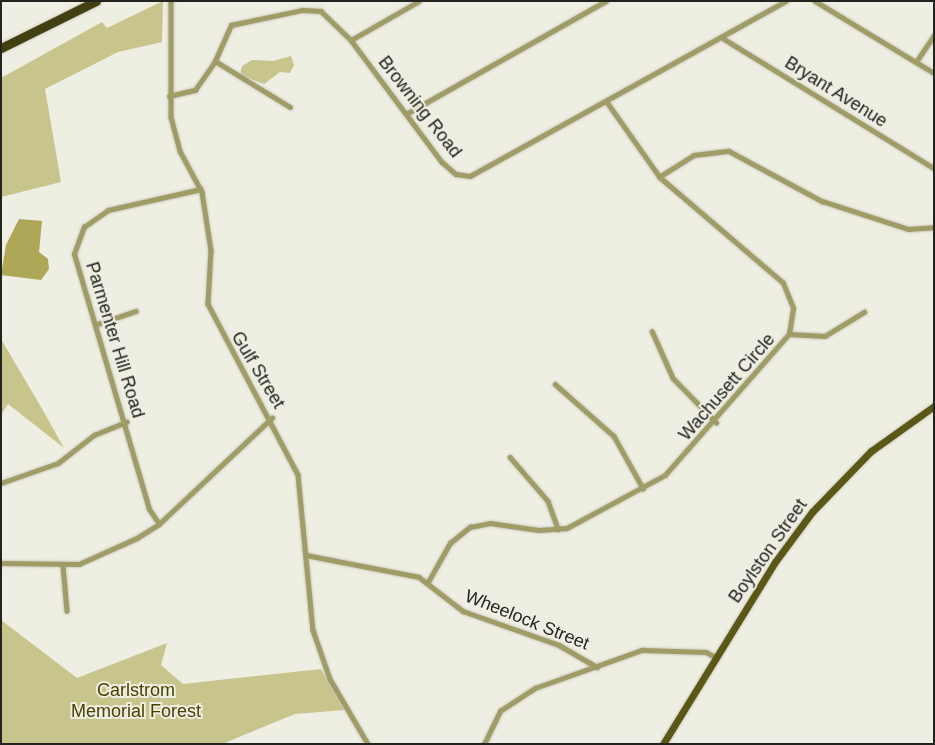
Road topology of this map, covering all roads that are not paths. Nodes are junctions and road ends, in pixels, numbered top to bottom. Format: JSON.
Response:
{"nodes":[{"id":1,"x":96,"y":1,"type":"edge"},
{"id":2,"x":172,"y":1,"type":"edge"},
{"id":3,"x":419,"y":1,"type":"edge"},
{"id":4,"x":606,"y":1,"type":"edge"},
{"id":5,"x":786,"y":1,"type":"edge"},
{"id":6,"x":815,"y":1,"type":"edge"},
{"id":7,"x":934,"y":34,"type":"edge"},
{"id":8,"x":724,"y":39,"type":"junction"},
{"id":9,"x":351,"y":40,"type":"junction"},
{"id":10,"x":1,"y":48,"type":"edge"},
{"id":11,"x":215,"y":61,"type":"junction"},
{"id":12,"x":916,"y":62,"type":"junction"},
{"id":13,"x":934,"y":73,"type":"edge"},
{"id":14,"x":169,"y":96,"type":"junction"},
{"id":15,"x":607,"y":103,"type":"junction"},
{"id":16,"x":290,"y":107,"type":"dead end"},
{"id":17,"x":406,"y":114,"type":"junction"},
{"id":18,"x":934,"y":168,"type":"edge"},
{"id":19,"x":659,"y":177,"type":"junction"},
{"id":20,"x":201,"y":189,"type":"junction"},
{"id":21,"x":934,"y":227,"type":"edge"},
{"id":22,"x":136,"y":311,"type":"dead end"},
{"id":23,"x":864,"y":312,"type":"dead end"},
{"id":24,"x":94,"y":325,"type":"junction"},
{"id":25,"x":652,"y":331,"type":"dead end"},
{"id":26,"x":789,"y":334,"type":"junction"},
{"id":27,"x":555,"y":384,"type":"dead end"},
{"id":28,"x":934,"y":406,"type":"edge"},
{"id":29,"x":272,"y":418,"type":"junction"},
{"id":30,"x":126,"y":422,"type":"junction"},
{"id":31,"x":716,"y":422,"type":"junction"},
{"id":32,"x":510,"y":457,"type":"dead end"},
{"id":33,"x":1,"y":483,"type":"edge"},
{"id":34,"x":643,"y":488,"type":"junction"},
{"id":35,"x":159,"y":524,"type":"junction"},
{"id":36,"x":558,"y":529,"type":"junction"},
{"id":37,"x":306,"y":555,"type":"junction"},
{"id":38,"x":1,"y":563,"type":"edge"},
{"id":39,"x":63,"y":566,"type":"junction"},
{"id":40,"x":428,"y":582,"type":"junction"},
{"id":41,"x":67,"y":611,"type":"dead end"},
{"id":42,"x":716,"y":657,"type":"junction"},
{"id":43,"x":597,"y":667,"type":"junction"},
{"id":44,"x":664,"y":743,"type":"edge"},
{"id":45,"x":368,"y":744,"type":"edge"},
{"id":46,"x":484,"y":744,"type":"edge"}],
"edges":[{"from":1,"to":10,"type":"highway"},
{"from":2,"to":14,"type":"street","name":"Gulf Street"},
{"from":3,"to":9,"type":"street"},
{"from":4,"to":17,"type":"street"},
{"from":5,"to":8,"type":"street","name":"Browning Road"},
{"from":6,"to":12,"type":"street"},
{"from":7,"to":12,"type":"street"},
{"from":8,"to":15,"type":"street","name":"Browning Road"},
{"from":8,"to":18,"type":"street","name":"Bryant Avenue"},
{"from":9,"to":11,"type":"street","name":"Browning Road"},
{"from":9,"to":17,"type":"street","name":"Browning Road"},
{"from":11,"to":14,"type":"street","name":"Browning Road"},
{"from":11,"to":16,"type":"street"},
{"from":12,"to":13,"type":"street"},
{"from":14,"to":20,"type":"street","name":"Gulf Street"},
{"from":15,"to":17,"type":"street","name":"Browning Road"},
{"from":15,"to":19,"type":"street","name":"Wachusett Circle"},
{"from":19,"to":21,"type":"street"},
{"from":19,"to":26,"type":"street","name":"Wachusett Circle"},
{"from":20,"to":24,"type":"street","name":"Parmenter Hill Road"},
{"from":20,"to":29,"type":"street","name":"Gulf Street"},
{"from":22,"to":24,"type":"street"},
{"from":23,"to":26,"type":"street"},
{"from":24,"to":30,"type":"street","name":"Parmenter Hill Road"},
{"from":25,"to":31,"type":"street"},
{"from":26,"to":31,"type":"street","name":"Wachusett Circle"},
{"from":27,"to":34,"type":"street"},
{"from":28,"to":42,"type":"main road","name":"Boylston Street"},
{"from":29,"to":35,"type":"street"},
{"from":29,"to":37,"type":"street","name":"Gulf Street"},
{"from":30,"to":33,"type":"street"},
{"from":30,"to":35,"type":"street","name":"Parmenter Hill Road"},
{"from":31,"to":34,"type":"street","name":"Wachusett Circle"},
{"from":32,"to":36,"type":"street"},
{"from":34,"to":36,"type":"street","name":"Wachusett Circle"},
{"from":35,"to":39,"type":"street"},
{"from":36,"to":40,"type":"street"},
{"from":37,"to":40,"type":"street","name":"Wheelock Street"},
{"from":37,"to":45,"type":"street","name":"Gulf Street"},
{"from":38,"to":39,"type":"street"},
{"from":39,"to":41,"type":"street"},
{"from":40,"to":43,"type":"street","name":"Wheelock Street"},
{"from":42,"to":43,"type":"street"},
{"from":42,"to":44,"type":"main road","name":"Boylston Street"},
{"from":43,"to":46,"type":"street"}]}
